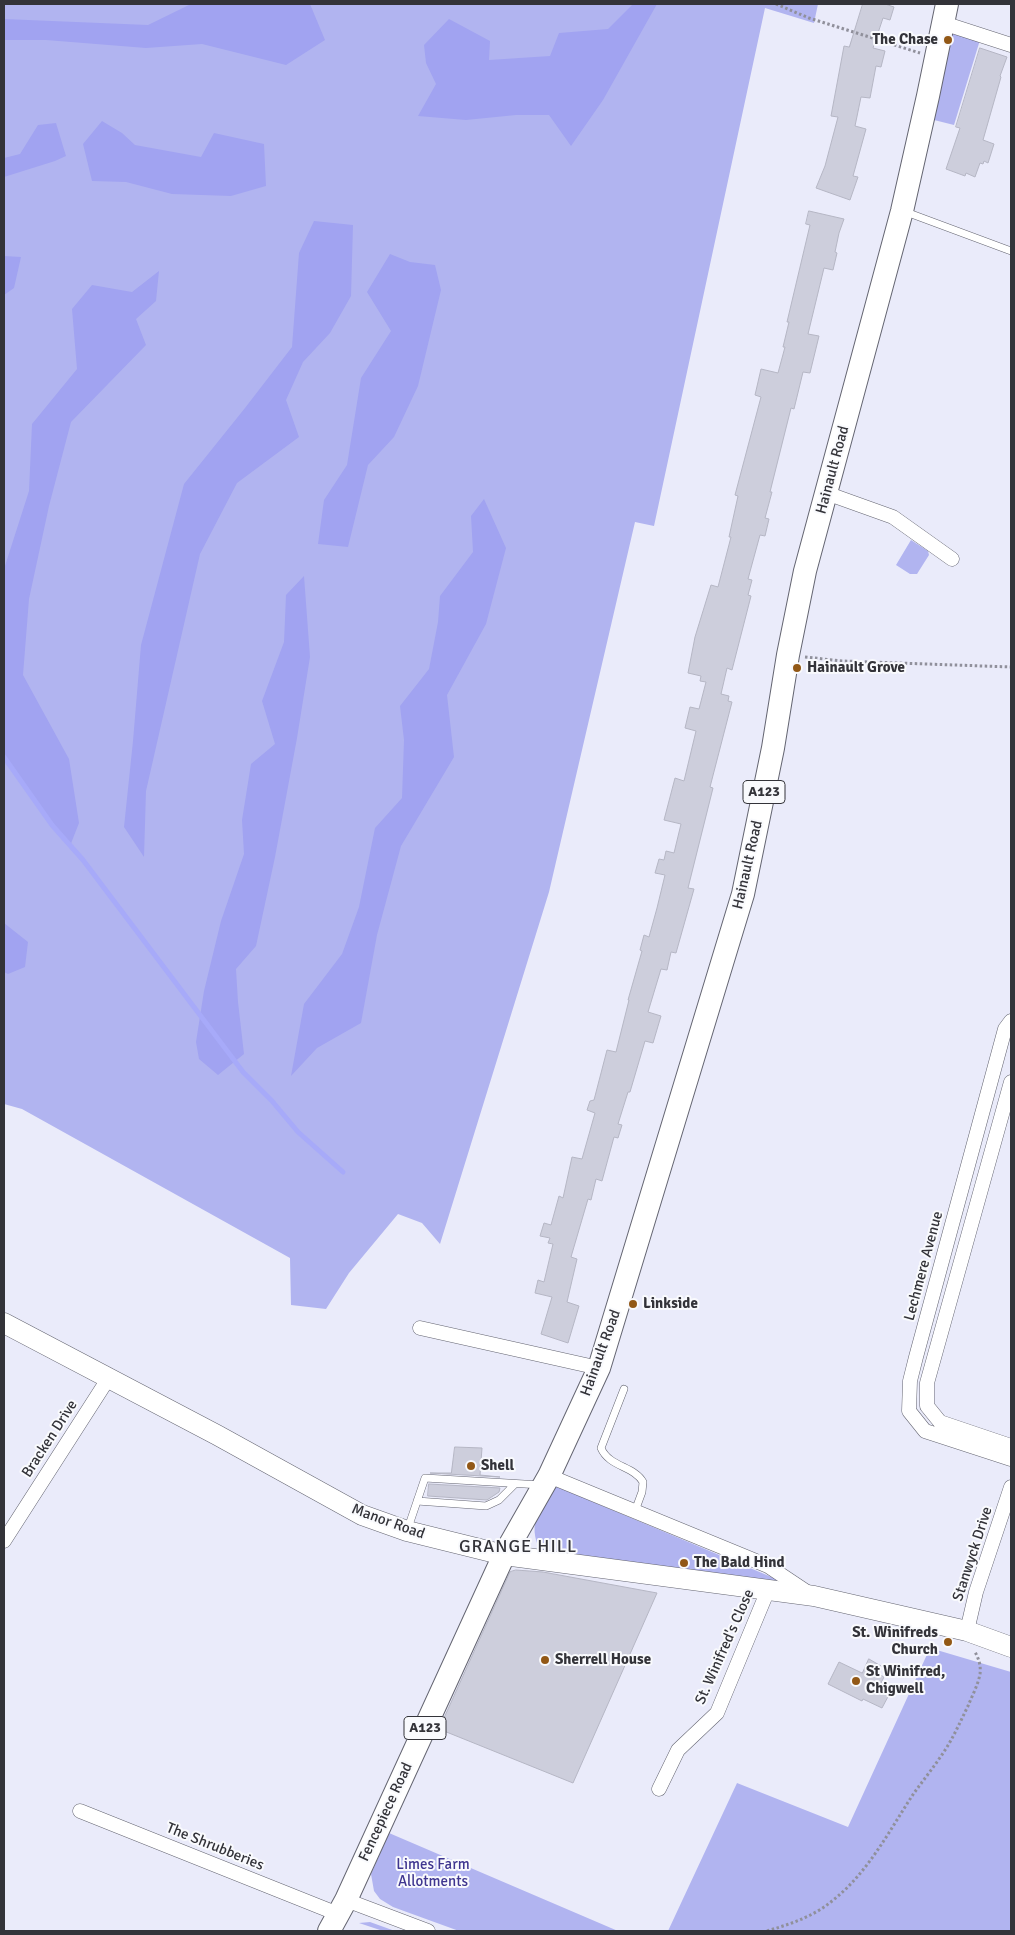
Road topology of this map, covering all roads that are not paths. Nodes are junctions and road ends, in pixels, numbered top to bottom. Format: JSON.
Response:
{"nodes":[{"id":1,"x":945,"y":13,"type":"edge"},
{"id":2,"x":1011,"y":45,"type":"edge"},
{"id":3,"x":902,"y":211,"type":"junction"},
{"id":4,"x":1011,"y":251,"type":"edge"},
{"id":5,"x":826,"y":493,"type":"junction"},
{"id":6,"x":952,"y":559,"type":"dead end"},
{"id":7,"x":1011,"y":1021,"type":"edge"},
{"id":8,"x":1011,"y":1082,"type":"edge"},
{"id":9,"x":961,"y":1194,"type":"junction"},
{"id":10,"x":979,"y":1198,"type":"junction"},
{"id":11,"x":4,"y":1323,"type":"edge"},
{"id":12,"x":420,"y":1328,"type":"dead end"},
{"id":13,"x":916,"y":1357,"type":"junction"},
{"id":14,"x":932,"y":1362,"type":"junction"},
{"id":15,"x":599,"y":1368,"type":"junction"},
{"id":16,"x":108,"y":1379,"type":"junction"},
{"id":17,"x":624,"y":1389,"type":"dead end"},
{"id":18,"x":1011,"y":1446,"type":"edge"},
{"id":19,"x":1011,"y":1459,"type":"edge"},
{"id":20,"x":546,"y":1481,"type":"junction"},
{"id":21,"x":514,"y":1485,"type":"junction"},
{"id":22,"x":1011,"y":1487,"type":"edge"},
{"id":23,"x":416,"y":1501,"type":"junction"},
{"id":24,"x":634,"y":1511,"type":"junction"},
{"id":25,"x":1008,"y":1512,"type":"edge"},
{"id":26,"x":407,"y":1531,"type":"junction"},
{"id":27,"x":4,"y":1542,"type":"edge"},
{"id":28,"x":504,"y":1555,"type":"junction"},
{"id":29,"x":768,"y":1590,"type":"junction"},
{"id":30,"x":814,"y":1596,"type":"junction"},
{"id":31,"x":969,"y":1632,"type":"junction"},
{"id":32,"x":1011,"y":1647,"type":"edge"},
{"id":33,"x":659,"y":1789,"type":"dead end"},
{"id":34,"x":80,"y":1811,"type":"dead end"},
{"id":35,"x":338,"y":1915,"type":"edge"},
{"id":36,"x":428,"y":1931,"type":"edge"}],
"edges":[{"from":1,"to":2,"type":"street"},
{"from":1,"to":3,"type":"main road","name":"Hainault Road","number":"A123"},
{"from":3,"to":4,"type":"lane"},
{"from":3,"to":5,"type":"main road","name":"Hainault Road","number":"A123"},
{"from":5,"to":6,"type":"street"},
{"from":5,"to":15,"type":"main road","name":"Hainault Road","number":"A123"},
{"from":7,"to":9,"type":"street","name":"Lechmere Avenue"},
{"from":8,"to":10,"type":"street"},
{"from":9,"to":10,"type":"street"},
{"from":9,"to":13,"type":"street","name":"Lechmere Avenue"},
{"from":10,"to":14,"type":"street"},
{"from":11,"to":16,"type":"main road","name":"Manor Road"},
{"from":12,"to":15,"type":"street"},
{"from":13,"to":14,"type":"street"},
{"from":13,"to":19,"type":"street","name":"Lechmere Avenue"},
{"from":14,"to":18,"type":"street"},
{"from":15,"to":20,"type":"main road","name":"Hainault Road","number":"A123"},
{"from":16,"to":26,"type":"main road","name":"Manor Road"},
{"from":16,"to":27,"type":"street","name":"Bracken Drive"},
{"from":17,"to":24,"type":"lane"},
{"from":20,"to":21,"type":"lane"},
{"from":20,"to":24,"type":"street","name":"Manor Road"},
{"from":20,"to":28,"type":"main road","name":"Hainault Road","number":"A123"},
{"from":21,"to":23,"type":"lane"},
{"from":21,"to":23,"type":"lane"},
{"from":22,"to":25,"type":"street","name":"Stanwyck Drive"},
{"from":23,"to":26,"type":"lane"},
{"from":24,"to":30,"type":"street","name":"Manor Road"},
{"from":25,"to":31,"type":"street","name":"Stanwyck Drive"},
{"from":26,"to":28,"type":"main road","name":"Manor Road"},
{"from":28,"to":29,"type":"main road","name":"Manor Road"},
{"from":28,"to":35,"type":"main road","name":"Fencepiece Road","number":"A123"},
{"from":29,"to":30,"type":"main road","name":"Manor Road"},
{"from":29,"to":33,"type":"street","name":"St. Winifred's Close"},
{"from":30,"to":31,"type":"main road","name":"Manor Road"},
{"from":31,"to":32,"type":"main road","name":"Manor Road"},
{"from":34,"to":35,"type":"street","name":"The Shrubberies"},
{"from":35,"to":36,"type":"street","name":"The Shrubberies"}]}
